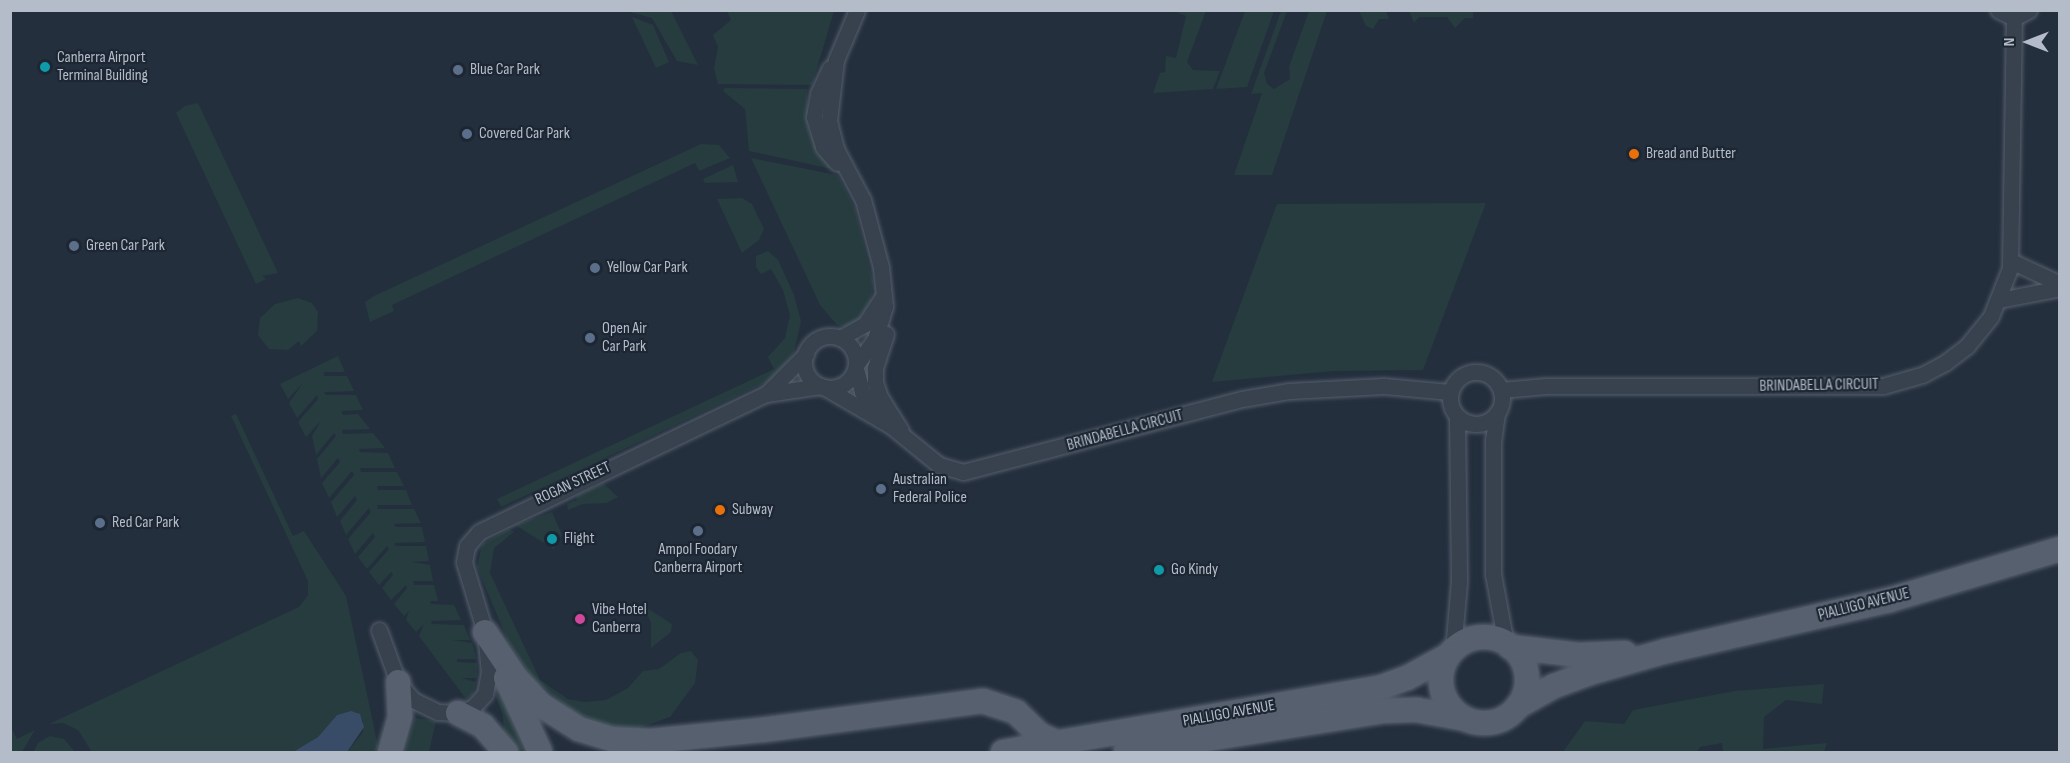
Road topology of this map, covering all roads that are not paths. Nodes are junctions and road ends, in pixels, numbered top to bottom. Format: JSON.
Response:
{"nodes":[{"id":1,"x":857,"y":10,"type":"edge"},
{"id":2,"x":1998,"y":10,"type":"edge"},
{"id":3,"x":2029,"y":10,"type":"edge"},
{"id":4,"x":2014,"y":18,"type":"junction"},
{"id":5,"x":2011,"y":261,"type":"junction"},
{"id":6,"x":2060,"y":286,"type":"edge"},
{"id":7,"x":884,"y":292,"type":"junction"},
{"id":8,"x":1999,"y":300,"type":"junction"},
{"id":9,"x":840,"y":338,"type":"junction"},
{"id":10,"x":806,"y":354,"type":"junction"},
{"id":11,"x":856,"y":367,"type":"junction"},
{"id":12,"x":822,"y":387,"type":"junction"},
{"id":13,"x":1501,"y":390,"type":"junction"},
{"id":14,"x":1450,"y":392,"type":"junction"},
{"id":15,"x":766,"y":394,"type":"junction"},
{"id":16,"x":1497,"y":413,"type":"junction"},
{"id":17,"x":1457,"y":416,"type":"junction"},
{"id":18,"x":891,"y":426,"type":"junction"},
{"id":19,"x":907,"y":439,"type":"junction"},
{"id":20,"x":2060,"y":549,"type":"edge"},
{"id":21,"x":379,"y":630,"type":"dead end"},
{"id":22,"x":485,"y":632,"type":"junction"},
{"id":23,"x":1508,"y":646,"type":"junction"},
{"id":24,"x":1666,"y":651,"type":"junction"},
{"id":25,"x":1451,"y":653,"type":"junction"},
{"id":26,"x":398,"y":682,"type":"junction"},
{"id":27,"x":1518,"y":706,"type":"junction"},
{"id":28,"x":458,"y":713,"type":"junction"},
{"id":29,"x":1466,"y":719,"type":"junction"},
{"id":30,"x":1297,"y":725,"type":"junction"},
{"id":31,"x":1058,"y":743,"type":"junction"},
{"id":32,"x":390,"y":753,"type":"edge"},
{"id":33,"x":506,"y":753,"type":"edge"},
{"id":34,"x":540,"y":753,"type":"edge"},
{"id":35,"x":1003,"y":753,"type":"edge"},
{"id":36,"x":1126,"y":753,"type":"edge"},
{"id":37,"x":1212,"y":753,"type":"edge"}],
"edges":[{"from":1,"to":7,"type":"street"},
{"from":2,"to":4,"type":"street"},
{"from":3,"to":4,"type":"street"},
{"from":4,"to":5,"type":"street","name":"BRINDABELLA CIRCUIT"},
{"from":5,"to":6,"type":"street"},
{"from":5,"to":8,"type":"street","name":"BRINDABELLA CIRCUIT"},
{"from":6,"to":8,"type":"street"},
{"from":7,"to":9,"type":"street"},
{"from":7,"to":11,"type":"street"},
{"from":7,"to":19,"type":"street"},
{"from":8,"to":13,"type":"street","name":"BRINDABELLA CIRCUIT"},
{"from":9,"to":10,"type":"street"},
{"from":9,"to":11,"type":"street"},
{"from":10,"to":12,"type":"street"},
{"from":10,"to":15,"type":"street","name":"ROGAN STREET"},
{"from":11,"to":12,"type":"street"},
{"from":11,"to":18,"type":"street"},
{"from":12,"to":15,"type":"street","name":"ROGAN STREET"},
{"from":12,"to":18,"type":"street","name":"BRINDABELLA CIRCUIT"},
{"from":13,"to":14,"type":"street"},
{"from":13,"to":16,"type":"street"},
{"from":14,"to":17,"type":"street"},
{"from":14,"to":19,"type":"street","name":"BRINDABELLA CIRCUIT"},
{"from":15,"to":22,"type":"street","name":"ROGAN STREET"},
{"from":16,"to":17,"type":"street"},
{"from":16,"to":23,"type":"street"},
{"from":17,"to":25,"type":"street"},
{"from":18,"to":19,"type":"street","name":"BRINDABELLA CIRCUIT"},
{"from":20,"to":24,"type":"main road","name":"PIALLIGO AVENUE"},
{"from":21,"to":26,"type":"street"},
{"from":22,"to":28,"type":"street","name":"ROGAN STREET"},
{"from":22,"to":31,"type":"main road"},
{"from":22,"to":34,"type":"main road"},
{"from":23,"to":24,"type":"main road","name":"PIALLIGO AVENUE"},
{"from":23,"to":25,"type":"main road"},
{"from":23,"to":27,"type":"main road"},
{"from":24,"to":27,"type":"main road","name":"PIALLIGO AVENUE"},
{"from":25,"to":29,"type":"main road"},
{"from":25,"to":31,"type":"main road","name":"PIALLIGO AVENUE"},
{"from":26,"to":28,"type":"street"},
{"from":26,"to":32,"type":"main road"},
{"from":27,"to":29,"type":"main road"},
{"from":28,"to":33,"type":"main road"},
{"from":29,"to":30,"type":"main road","name":"PIALLIGO AVENUE"},
{"from":30,"to":36,"type":"main road","name":"PIALLIGO AVENUE"},
{"from":30,"to":37,"type":"main road"},
{"from":31,"to":35,"type":"main road","name":"PIALLIGO AVENUE"}]}
